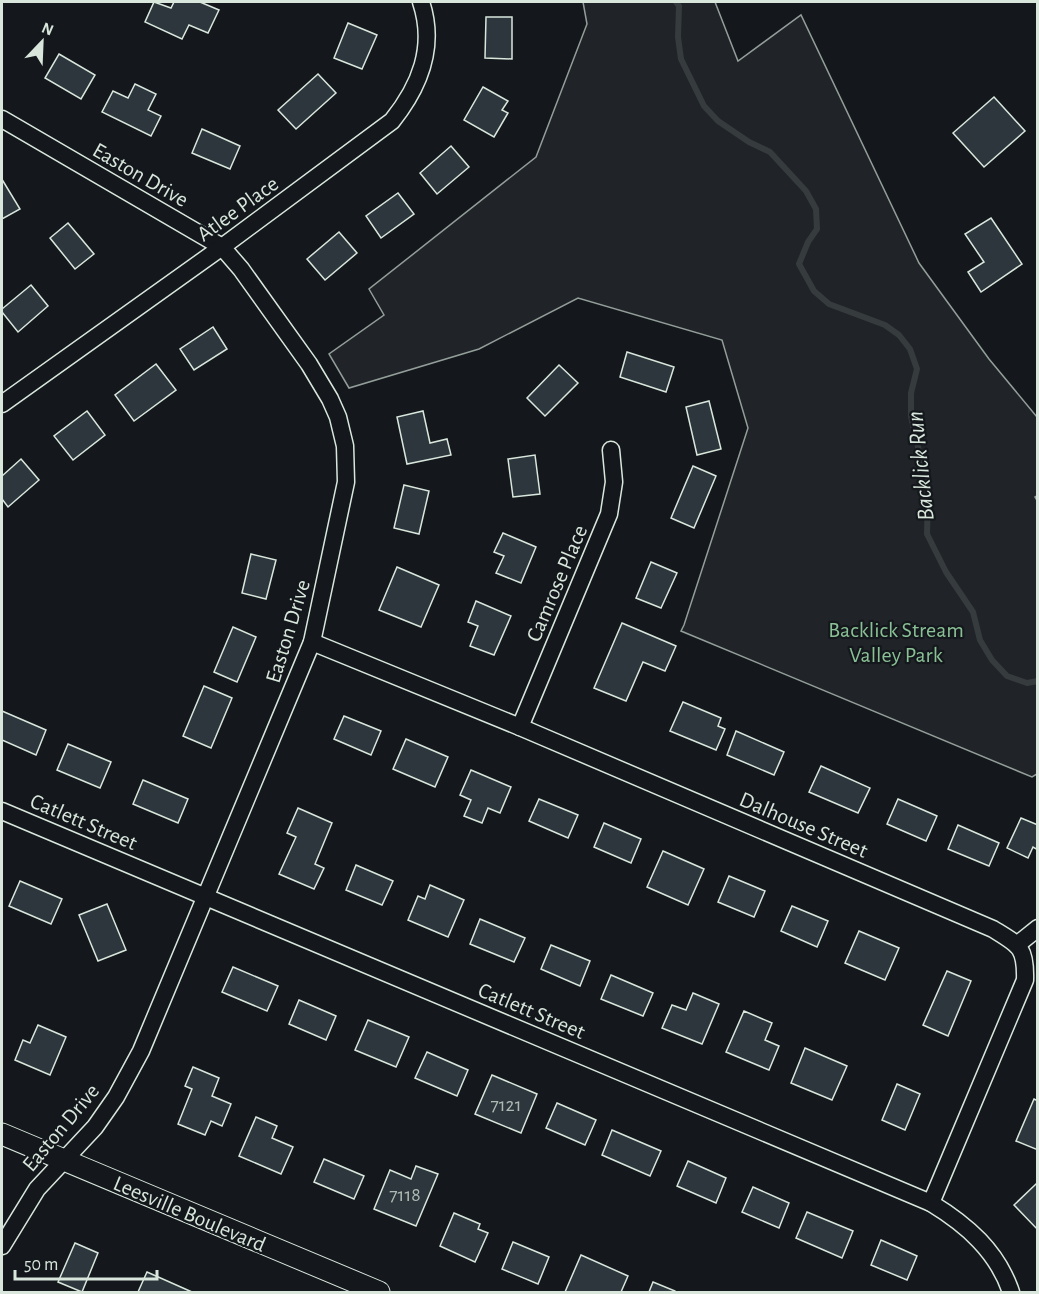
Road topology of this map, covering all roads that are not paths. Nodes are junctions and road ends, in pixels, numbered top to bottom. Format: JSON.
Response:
{"nodes":[{"id":1,"x":421,"y":2,"type":"edge"},
{"id":2,"x":2,"y":119,"type":"edge"},
{"id":3,"x":222,"y":247,"type":"junction"},
{"id":4,"x":2,"y":404,"type":"edge"},
{"id":5,"x":611,"y":450,"type":"dead end"},
{"id":6,"x":312,"y":642,"type":"junction"},
{"id":7,"x":520,"y":727,"type":"junction"},
{"id":8,"x":2,"y":811,"type":"edge"},
{"id":9,"x":206,"y":897,"type":"junction"},
{"id":10,"x":1038,"y":928,"type":"edge"},
{"id":11,"x":1018,"y":944,"type":"junction"},
{"id":12,"x":2,"y":1134,"type":"edge"},
{"id":13,"x":63,"y":1160,"type":"junction"},
{"id":14,"x":931,"y":1203,"type":"junction"},
{"id":15,"x":2,"y":1246,"type":"edge"},
{"id":16,"x":379,"y":1293,"type":"edge"},
{"id":17,"x":1011,"y":1293,"type":"edge"}],
"edges":[{"from":1,"to":3,"type":"street","name":"Atlee Place"},
{"from":2,"to":3,"type":"street","name":"Easton Drive"},
{"from":3,"to":4,"type":"street","name":"Atlee Place"},
{"from":3,"to":6,"type":"street","name":"Easton Drive"},
{"from":5,"to":7,"type":"street","name":"Camrose Place"},
{"from":6,"to":7,"type":"street","name":"Dalhouse Street"},
{"from":6,"to":9,"type":"street","name":"Easton Drive"},
{"from":7,"to":11,"type":"street","name":"Dalhouse Street"},
{"from":8,"to":9,"type":"street","name":"Catlett Street"},
{"from":9,"to":13,"type":"street","name":"Easton Drive"},
{"from":9,"to":14,"type":"street","name":"Catlett Street"},
{"from":10,"to":11,"type":"street"},
{"from":11,"to":14,"type":"street"},
{"from":12,"to":13,"type":"street","name":"Leesville Boulevard"},
{"from":13,"to":15,"type":"street","name":"Easton Drive"},
{"from":13,"to":16,"type":"street","name":"Leesville Boulevard"},
{"from":14,"to":17,"type":"street","name":"Catlett Street"}]}
